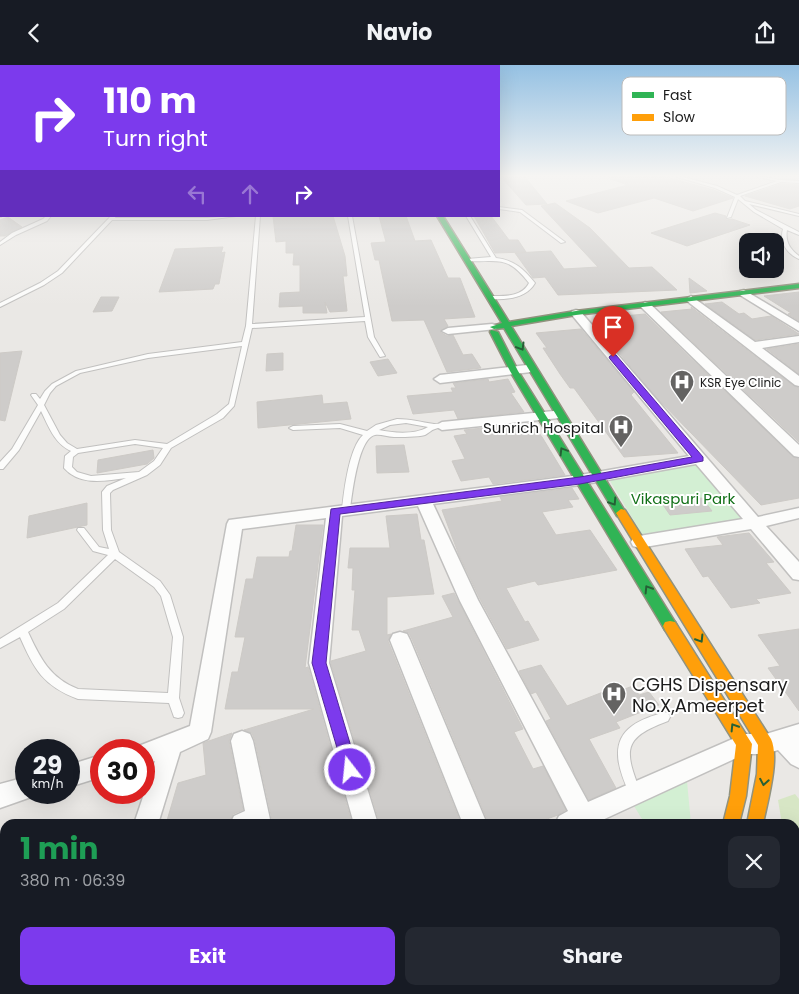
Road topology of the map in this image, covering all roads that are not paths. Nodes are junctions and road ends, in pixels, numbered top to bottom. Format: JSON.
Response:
{"nodes":[{"id":1,"x":46,"y":219,"type":"edge"},
{"id":2,"x":111,"y":219,"type":"edge"},
{"id":3,"x":258,"y":219,"type":"edge"},
{"id":4,"x":351,"y":219,"type":"edge"},
{"id":5,"x":433,"y":219,"type":"edge"},
{"id":6,"x":442,"y":219,"type":"edge"},
{"id":7,"x":470,"y":219,"type":"edge"},
{"id":8,"x":532,"y":219,"type":"edge"},
{"id":9,"x":770,"y":219,"type":"edge"},
{"id":10,"x":785,"y":228,"type":"junction"},
{"id":11,"x":799,"y":234,"type":"edge"},
{"id":12,"x":563,"y":242,"type":"dead end"},
{"id":13,"x":0,"y":244,"type":"edge"},
{"id":14,"x":494,"y":258,"type":"junction"},
{"id":15,"x":799,"y":258,"type":"edge"},
{"id":16,"x":467,"y":260,"type":"junction"},
{"id":17,"x":799,"y":285,"type":"edge"},
{"id":18,"x":473,"y":293,"type":"dead end"},
{"id":19,"x":744,"y":293,"type":"junction"},
{"id":20,"x":491,"y":298,"type":"junction"},
{"id":21,"x":691,"y":299,"type":"junction"},
{"id":22,"x":0,"y":305,"type":"edge"},
{"id":23,"x":645,"y":305,"type":"junction"},
{"id":24,"x":576,"y":313,"type":"junction"},
{"id":25,"x":368,"y":319,"type":"junction"},
{"id":26,"x":490,"y":323,"type":"junction"},
{"id":27,"x":507,"y":324,"type":"junction"},
{"id":28,"x":249,"y":325,"type":"junction"},
{"id":29,"x":799,"y":328,"type":"edge"},
{"id":30,"x":448,"y":331,"type":"dead end"},
{"id":31,"x":799,"y":339,"type":"edge"},
{"id":32,"x":245,"y":344,"type":"junction"},
{"id":33,"x":753,"y":347,"type":"junction"},
{"id":34,"x":382,"y":356,"type":"dead end"},
{"id":35,"x":533,"y":369,"type":"junction"},
{"id":36,"x":514,"y":371,"type":"junction"},
{"id":37,"x":440,"y":379,"type":"dead end"},
{"id":38,"x":799,"y":382,"type":"edge"},
{"id":39,"x":34,"y":395,"type":"dead end"},
{"id":40,"x":41,"y":405,"type":"junction"},
{"id":41,"x":561,"y":414,"type":"junction"},
{"id":42,"x":542,"y":416,"type":"junction"},
{"id":43,"x":438,"y":426,"type":"junction"},
{"id":44,"x":293,"y":429,"type":"dead end"},
{"id":45,"x":369,"y":434,"type":"junction"},
{"id":46,"x":168,"y":446,"type":"junction"},
{"id":47,"x":76,"y":451,"type":"junction"},
{"id":48,"x":799,"y":453,"type":"edge"},
{"id":49,"x":699,"y":459,"type":"junction"},
{"id":50,"x":0,"y":467,"type":"edge"},
{"id":51,"x":144,"y":473,"type":"junction"},
{"id":52,"x":589,"y":478,"type":"junction"},
{"id":53,"x":424,"y":501,"type":"junction"},
{"id":54,"x":340,"y":511,"type":"junction"},
{"id":55,"x":799,"y":513,"type":"edge"},
{"id":56,"x":755,"y":523,"type":"junction"},
{"id":57,"x":80,"y":530,"type":"dead end"},
{"id":58,"x":639,"y":542,"type":"junction"},
{"id":59,"x":115,"y":554,"type":"junction"},
{"id":60,"x":799,"y":574,"type":"edge"},
{"id":61,"x":22,"y":631,"type":"junction"},
{"id":62,"x":400,"y":640,"type":"dead end"},
{"id":63,"x":0,"y":643,"type":"edge"},
{"id":64,"x":173,"y":699,"type":"junction"},
{"id":65,"x":178,"y":713,"type":"dead end"},
{"id":66,"x":664,"y":717,"type":"dead end"},
{"id":67,"x":773,"y":740,"type":"edge"},
{"id":68,"x":242,"y":741,"type":"dead end"},
{"id":69,"x":171,"y":745,"type":"junction"},
{"id":70,"x":155,"y":750,"type":"edge"},
{"id":71,"x":799,"y":757,"type":"edge"},
{"id":72,"x":15,"y":791,"type":"edge"},
{"id":73,"x":636,"y":793,"type":"junction"},
{"id":74,"x":0,"y":796,"type":"edge"},
{"id":75,"x":148,"y":819,"type":"edge"},
{"id":76,"x":253,"y":819,"type":"edge"},
{"id":77,"x":365,"y":819,"type":"edge"},
{"id":78,"x":473,"y":819,"type":"edge"},
{"id":79,"x":578,"y":819,"type":"edge"},
{"id":80,"x":585,"y":819,"type":"edge"},
{"id":81,"x":732,"y":819,"type":"edge"},
{"id":82,"x":756,"y":819,"type":"edge"}],
"edges":[{"from":1,"to":13,"type":"lane"},
{"from":2,"to":22,"type":"lane"},
{"from":3,"to":28,"type":"lane"},
{"from":4,"to":25,"type":"lane"},
{"from":5,"to":18,"type":"main road"},
{"from":6,"to":16,"type":"main road"},
{"from":7,"to":14,"type":"lane"},
{"from":8,"to":12,"type":"lane"},
{"from":9,"to":10,"type":"lane"},
{"from":10,"to":11,"type":"lane"},
{"from":10,"to":15,"type":"lane"},
{"from":14,"to":16,"type":"lane"},
{"from":14,"to":20,"type":"lane"},
{"from":16,"to":20,"type":"main road"},
{"from":17,"to":19,"type":"main road"},
{"from":19,"to":21,"type":"main road"},
{"from":19,"to":29,"type":"street"},
{"from":20,"to":27,"type":"main road"},
{"from":21,"to":23,"type":"main road"},
{"from":21,"to":33,"type":"street"},
{"from":23,"to":24,"type":"main road"},
{"from":23,"to":48,"type":"street"},
{"from":24,"to":27,"type":"main road"},
{"from":24,"to":49,"type":"street"},
{"from":25,"to":28,"type":"lane"},
{"from":25,"to":34,"type":"lane"},
{"from":26,"to":27,"type":"main road"},
{"from":26,"to":30,"type":"street"},
{"from":26,"to":36,"type":"main road"},
{"from":27,"to":35,"type":"main road","one_way":true},
{"from":28,"to":32,"type":"lane"},
{"from":31,"to":33,"type":"street"},
{"from":32,"to":40,"type":"lane"},
{"from":32,"to":46,"type":"lane"},
{"from":33,"to":38,"type":"street"},
{"from":35,"to":36,"type":"street"},
{"from":35,"to":41,"type":"main road"},
{"from":36,"to":37,"type":"street"},
{"from":36,"to":42,"type":"main road"},
{"from":39,"to":40,"type":"lane"},
{"from":40,"to":47,"type":"lane"},
{"from":40,"to":50,"type":"lane"},
{"from":41,"to":42,"type":"street"},
{"from":41,"to":52,"type":"main road"},
{"from":42,"to":43,"type":"street"},
{"from":52,"to":42,"type":"main road","one_way":true},
{"from":43,"to":45,"type":"lane"},
{"from":43,"to":45,"type":"lane"},
{"from":44,"to":45,"type":"lane"},
{"from":45,"to":54,"type":"lane"},
{"from":46,"to":47,"type":"lane"},
{"from":46,"to":51,"type":"lane"},
{"from":47,"to":51,"type":"lane"},
{"from":49,"to":52,"type":"street"},
{"from":49,"to":56,"type":"street"},
{"from":51,"to":59,"type":"lane"},
{"from":52,"to":53,"type":"street"},
{"from":52,"to":58,"type":"main road","one_way":true},
{"from":67,"to":52,"type":"main road","one_way":true},
{"from":53,"to":54,"type":"street"},
{"from":53,"to":79,"type":"street"},
{"from":54,"to":69,"type":"street"},
{"from":54,"to":77,"type":"street"},
{"from":55,"to":56,"type":"street"},
{"from":56,"to":58,"type":"street"},
{"from":56,"to":60,"type":"street"},
{"from":57,"to":59,"type":"lane"},
{"from":58,"to":67,"type":"main road","one_way":true},
{"from":59,"to":61,"type":"lane"},
{"from":59,"to":64,"type":"lane"},
{"from":61,"to":63,"type":"lane"},
{"from":61,"to":64,"type":"lane"},
{"from":62,"to":78,"type":"street"},
{"from":64,"to":65,"type":"lane"},
{"from":66,"to":73,"type":"lane"},
{"from":67,"to":71,"type":"street"},
{"from":67,"to":73,"type":"street"},
{"from":67,"to":81,"type":"main road"},
{"from":67,"to":82,"type":"main road","one_way":true},
{"from":68,"to":76,"type":"street"},
{"from":69,"to":70,"type":"street"},
{"from":69,"to":75,"type":"street"},
{"from":72,"to":74,"type":"street"},
{"from":73,"to":80,"type":"street"}]}
